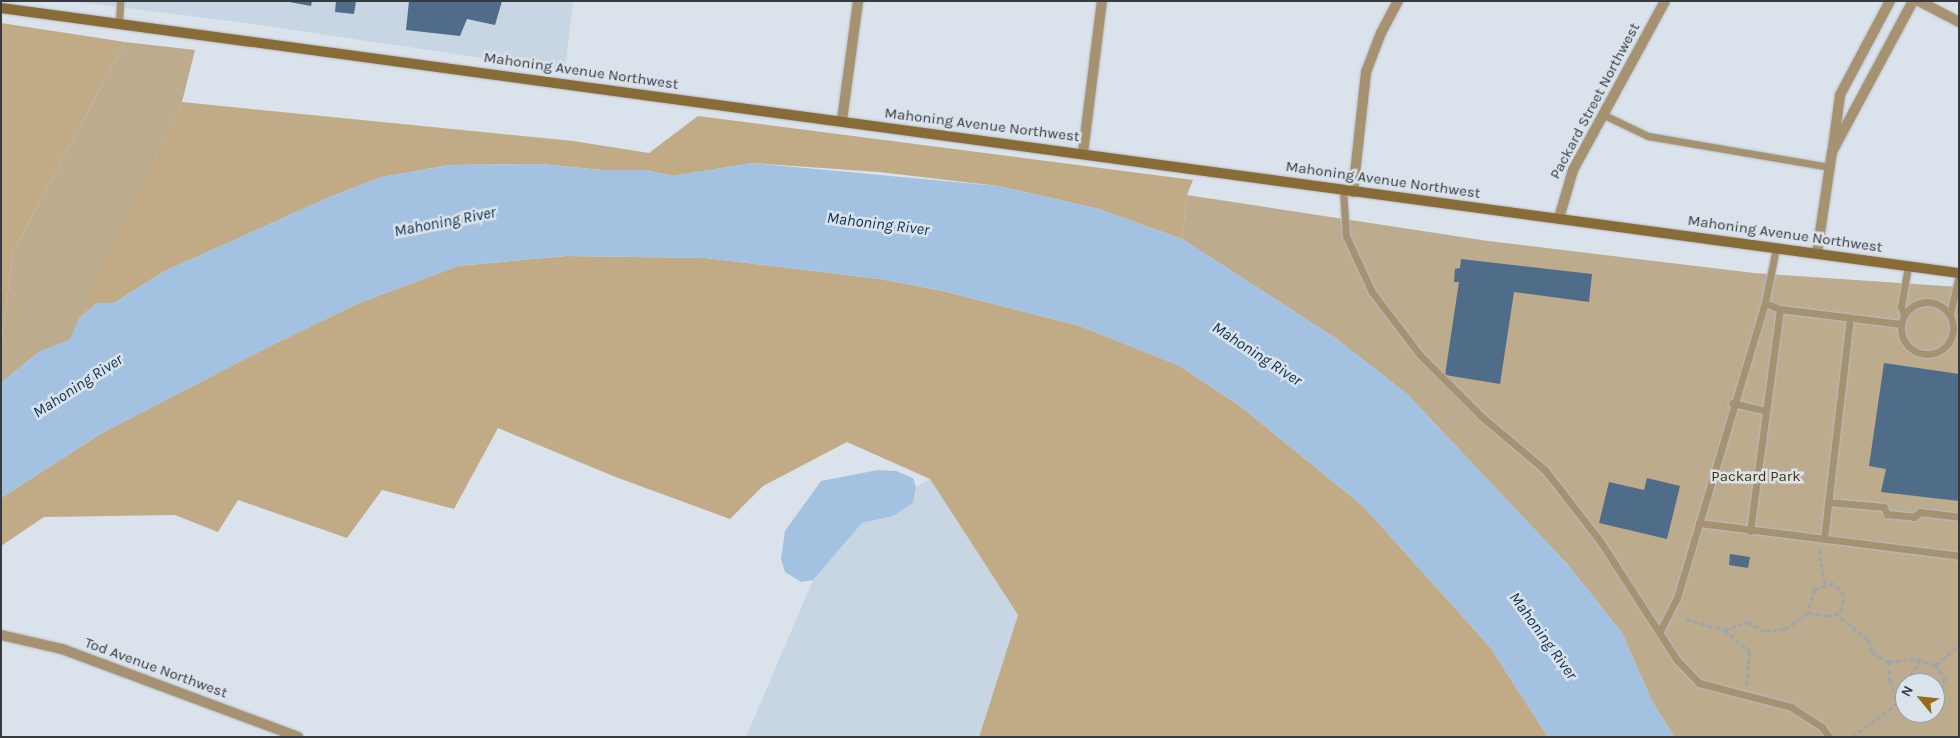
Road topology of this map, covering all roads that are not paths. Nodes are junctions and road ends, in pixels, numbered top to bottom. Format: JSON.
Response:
{"nodes":[{"id":1,"x":120,"y":1,"type":"edge"},
{"id":2,"x":858,"y":1,"type":"edge"},
{"id":3,"x":1102,"y":1,"type":"edge"},
{"id":4,"x":1398,"y":1,"type":"edge"},
{"id":5,"x":1665,"y":1,"type":"edge"},
{"id":6,"x":1890,"y":1,"type":"edge"},
{"id":7,"x":1912,"y":1,"type":"edge"},
{"id":8,"x":1919,"y":1,"type":"edge"},
{"id":9,"x":1,"y":8,"type":"edge"},
{"id":10,"x":1959,"y":22,"type":"edge"},
{"id":11,"x":119,"y":23,"type":"junction"},
{"id":12,"x":1604,"y":115,"type":"junction"},
{"id":13,"x":842,"y":120,"type":"junction"},
{"id":14,"x":1832,"y":152,"type":"junction"},
{"id":15,"x":1083,"y":153,"type":"junction"},
{"id":16,"x":1830,"y":167,"type":"junction"},
{"id":17,"x":1348,"y":191,"type":"junction"},
{"id":18,"x":1559,"y":218,"type":"junction"},
{"id":19,"x":1776,"y":248,"type":"junction"},
{"id":20,"x":1817,"y":253,"type":"junction"},
{"id":21,"x":1908,"y":266,"type":"junction"},
{"id":22,"x":1959,"y":275,"type":"edge"},
{"id":23,"x":1765,"y":303,"type":"junction"},
{"id":24,"x":1780,"y":309,"type":"junction"},
{"id":25,"x":1950,"y":314,"type":"junction"},
{"id":26,"x":1904,"y":315,"type":"junction"},
{"id":27,"x":1850,"y":318,"type":"junction"},
{"id":28,"x":1901,"y":324,"type":"junction"},
{"id":29,"x":1732,"y":403,"type":"junction"},
{"id":30,"x":1766,"y":411,"type":"junction"},
{"id":31,"x":1828,"y":502,"type":"junction"},
{"id":32,"x":1959,"y":517,"type":"edge"},
{"id":33,"x":1699,"y":523,"type":"junction"},
{"id":34,"x":1750,"y":531,"type":"junction"},
{"id":35,"x":1822,"y":539,"type":"junction"},
{"id":36,"x":1959,"y":556,"type":"edge"},
{"id":37,"x":1660,"y":631,"type":"junction"},
{"id":38,"x":1,"y":635,"type":"edge"},
{"id":39,"x":298,"y":737,"type":"edge"},
{"id":40,"x":1829,"y":737,"type":"edge"}],
"edges":[{"from":1,"to":11,"type":"lane"},
{"from":2,"to":13,"type":"street"},
{"from":3,"to":15,"type":"street"},
{"from":4,"to":17,"type":"street"},
{"from":5,"to":12,"type":"street","name":"Packard Street Northwest"},
{"from":6,"to":14,"type":"street"},
{"from":7,"to":14,"type":"street"},
{"from":8,"to":10,"type":"street"},
{"from":9,"to":11,"type":"main road","name":"Mahoning Avenue Northwest"},
{"from":11,"to":13,"type":"main road","name":"Mahoning Avenue Northwest"},
{"from":12,"to":16,"type":"lane"},
{"from":12,"to":18,"type":"street","name":"Packard Street Northwest"},
{"from":13,"to":15,"type":"main road","name":"Mahoning Avenue Northwest"},
{"from":14,"to":16,"type":"street"},
{"from":15,"to":17,"type":"main road","name":"Mahoning Avenue Northwest"},
{"from":16,"to":20,"type":"street"},
{"from":17,"to":18,"type":"main road","name":"Mahoning Avenue Northwest"},
{"from":17,"to":37,"type":"lane"},
{"from":18,"to":19,"type":"main road","name":"Mahoning Avenue Northwest"},
{"from":19,"to":20,"type":"main road","name":"Mahoning Avenue Northwest"},
{"from":19,"to":23,"type":"lane"},
{"from":20,"to":21,"type":"main road","name":"Mahoning Avenue Northwest"},
{"from":21,"to":22,"type":"main road","name":"Mahoning Avenue Northwest"},
{"from":21,"to":26,"type":"lane"},
{"from":22,"to":25,"type":"lane"},
{"from":23,"to":24,"type":"lane"},
{"from":23,"to":29,"type":"lane"},
{"from":24,"to":27,"type":"lane"},
{"from":24,"to":30,"type":"lane"},
{"from":25,"to":26,"type":"lane"},
{"from":25,"to":28,"type":"lane"},
{"from":26,"to":28,"type":"lane"},
{"from":27,"to":28,"type":"lane"},
{"from":27,"to":31,"type":"lane"},
{"from":29,"to":30,"type":"lane"},
{"from":29,"to":33,"type":"lane"},
{"from":30,"to":34,"type":"lane"},
{"from":31,"to":32,"type":"lane"},
{"from":31,"to":35,"type":"lane"},
{"from":33,"to":34,"type":"lane"},
{"from":33,"to":37,"type":"lane"},
{"from":34,"to":35,"type":"lane"},
{"from":35,"to":36,"type":"lane"},
{"from":37,"to":40,"type":"lane"},
{"from":38,"to":39,"type":"street","name":"Tod Avenue Northwest"}]}
